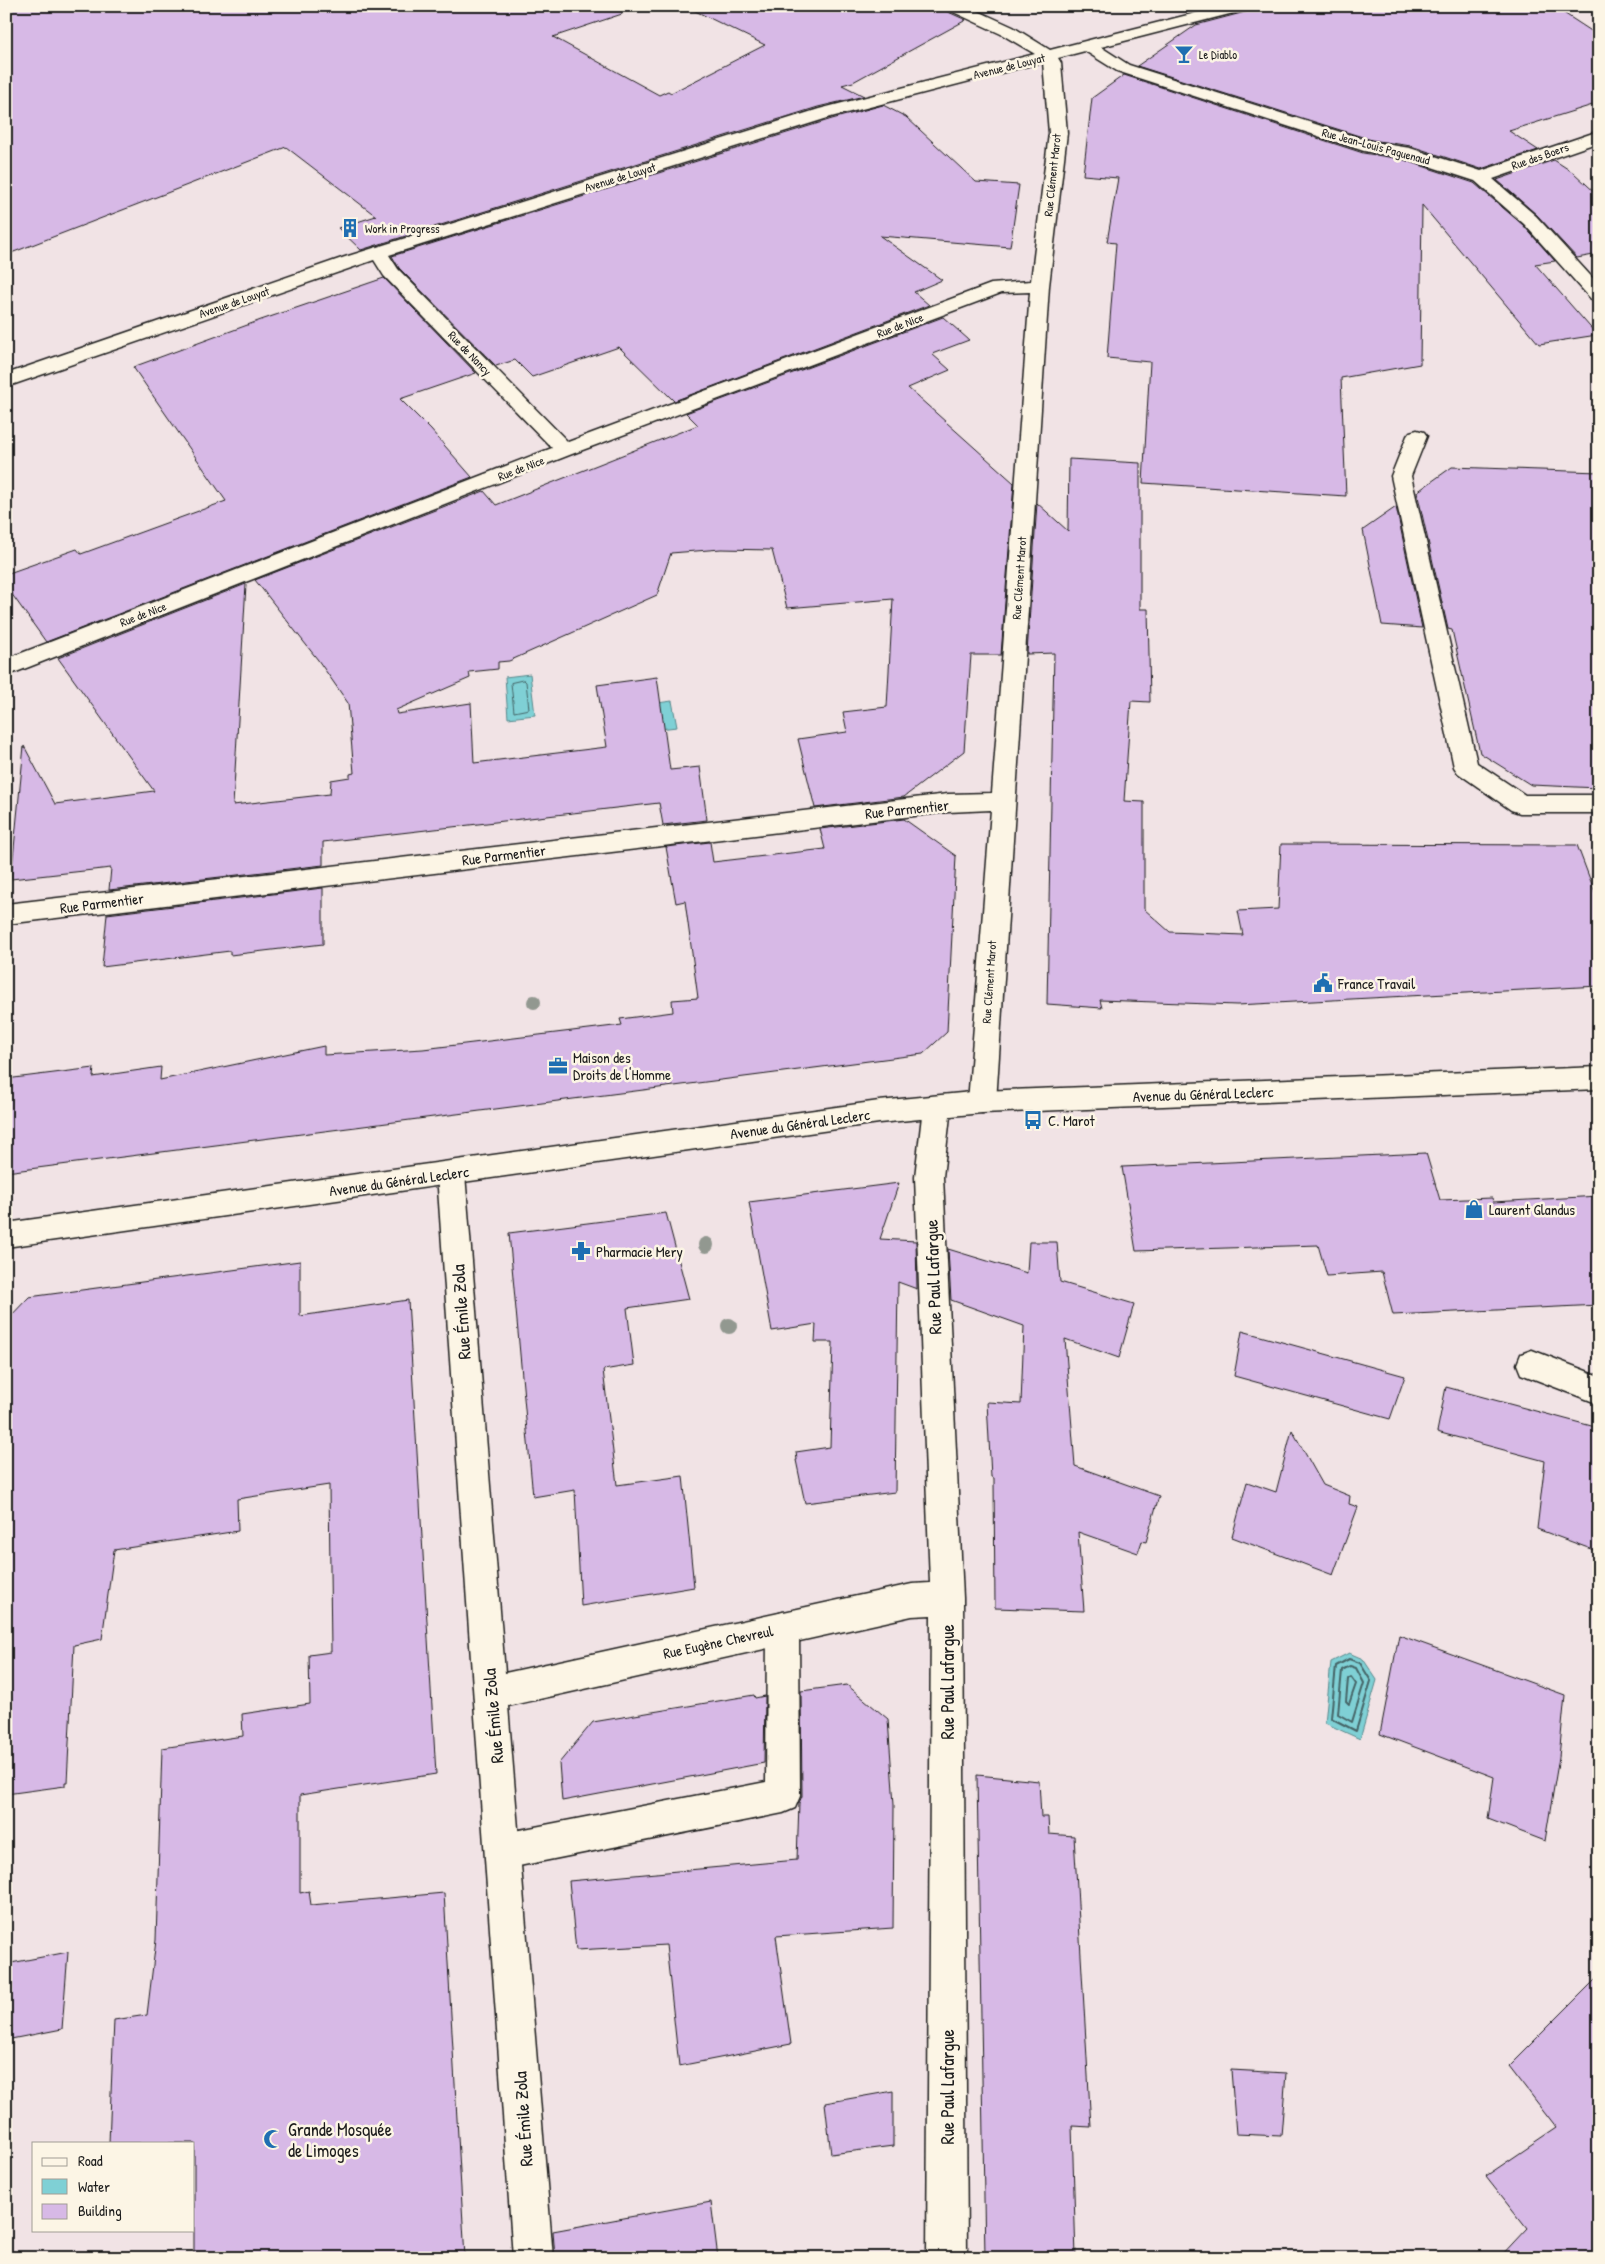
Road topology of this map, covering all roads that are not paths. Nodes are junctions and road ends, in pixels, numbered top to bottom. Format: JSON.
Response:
{"nodes":[{"id":1,"x":954,"y":6,"type":"edge"},
{"id":2,"x":1243,"y":6,"type":"edge"},
{"id":3,"x":1088,"y":46,"type":"junction"},
{"id":4,"x":1048,"y":56,"type":"junction"},
{"id":5,"x":1599,"y":136,"type":"edge"},
{"id":6,"x":1481,"y":177,"type":"junction"},
{"id":7,"x":379,"y":253,"type":"junction"},
{"id":8,"x":1040,"y":286,"type":"junction"},
{"id":9,"x":1599,"y":296,"type":"edge"},
{"id":10,"x":6,"y":381,"type":"edge"},
{"id":11,"x":1417,"y":436,"type":"dead end"},
{"id":12,"x":566,"y":450,"type":"junction"},
{"id":13,"x":6,"y":668,"type":"edge"},
{"id":14,"x":1003,"y":801,"type":"junction"},
{"id":15,"x":1599,"y":804,"type":"edge"},
{"id":16,"x":6,"y":914,"type":"edge"},
{"id":17,"x":1599,"y":1078,"type":"edge"},
{"id":18,"x":982,"y":1102,"type":"junction"},
{"id":19,"x":937,"y":1107,"type":"junction"},
{"id":20,"x":451,"y":1174,"type":"junction"},
{"id":21,"x":6,"y":1235,"type":"edge"},
{"id":22,"x":1532,"y":1364,"type":"dead end"},
{"id":23,"x":1599,"y":1390,"type":"edge"},
{"id":24,"x":947,"y":1598,"type":"junction"},
{"id":25,"x":783,"y":1628,"type":"junction"},
{"id":26,"x":491,"y":1692,"type":"junction"},
{"id":27,"x":504,"y":1852,"type":"junction"},
{"id":28,"x":533,"y":2258,"type":"edge"},
{"id":29,"x":947,"y":2258,"type":"edge"}],
"edges":[{"from":1,"to":4,"type":"street"},
{"from":2,"to":3,"type":"street","name":"Avenue de Louyat"},
{"from":3,"to":4,"type":"street","name":"Avenue de Louyat"},
{"from":3,"to":6,"type":"street","name":"Rue Jean-Louis Paguenaud"},
{"from":4,"to":7,"type":"street","name":"Avenue de Louyat"},
{"from":4,"to":8,"type":"street","name":"Rue Clément Marot"},
{"from":5,"to":6,"type":"street","name":"Rue des Boers"},
{"from":6,"to":9,"type":"street","name":"Rue Jean-Louis Paguenaud"},
{"from":7,"to":10,"type":"street","name":"Avenue de Louyat"},
{"from":7,"to":12,"type":"street","name":"Rue de Nancy"},
{"from":8,"to":12,"type":"street","name":"Rue de Nice"},
{"from":8,"to":14,"type":"street","name":"Rue Clément Marot"},
{"from":11,"to":15,"type":"street"},
{"from":12,"to":13,"type":"street","name":"Rue de Nice"},
{"from":14,"to":16,"type":"street","name":"Rue Parmentier"},
{"from":14,"to":18,"type":"street","name":"Rue Clément Marot"},
{"from":17,"to":18,"type":"street","name":"Avenue du Général Leclerc"},
{"from":18,"to":19,"type":"street","name":"Avenue du Général Leclerc"},
{"from":19,"to":20,"type":"street","name":"Avenue du Général Leclerc"},
{"from":19,"to":24,"type":"street","name":"Rue Paul Lafargue"},
{"from":20,"to":21,"type":"street","name":"Avenue du Général Leclerc"},
{"from":20,"to":26,"type":"street","name":"Rue Émile Zola"},
{"from":22,"to":23,"type":"street"},
{"from":24,"to":25,"type":"street","name":"Rue Eugène Chevreul"},
{"from":24,"to":29,"type":"street","name":"Rue Paul Lafargue"},
{"from":25,"to":26,"type":"street","name":"Rue Eugène Chevreul"},
{"from":25,"to":27,"type":"street"},
{"from":26,"to":27,"type":"street","name":"Rue Émile Zola"},
{"from":27,"to":28,"type":"street","name":"Rue Émile Zola"}]}
